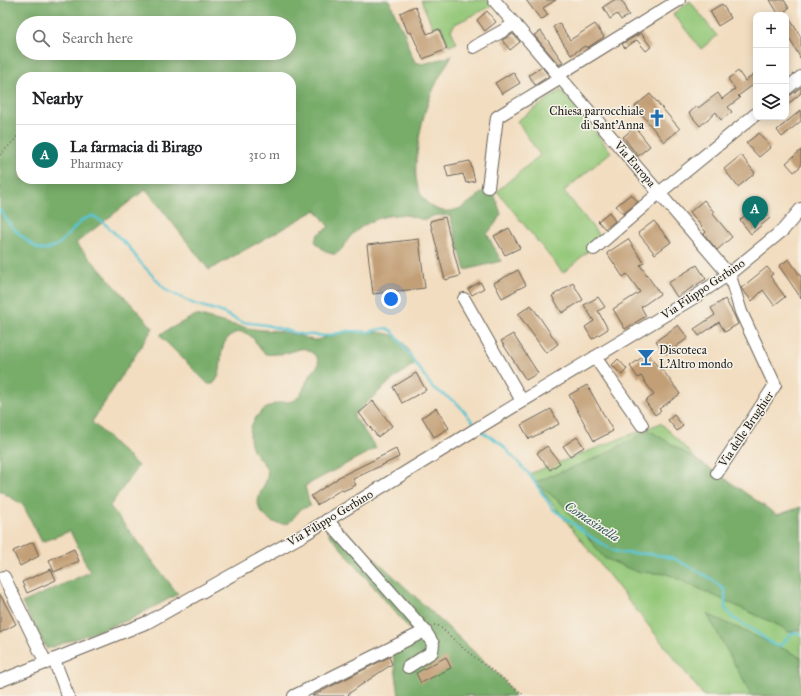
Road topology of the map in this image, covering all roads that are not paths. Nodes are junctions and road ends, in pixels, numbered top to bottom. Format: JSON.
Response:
{"nodes":[{"id":1,"x":494,"y":0,"type":"edge"},
{"id":2,"x":679,"y":0,"type":"edge"},
{"id":3,"x":515,"y":24,"type":"junction"},
{"id":4,"x":474,"y":46,"type":"dead end"},
{"id":5,"x":560,"y":77,"type":"junction"},
{"id":6,"x":801,"y":77,"type":"edge"},
{"id":7,"x":789,"y":87,"type":"edge"},
{"id":8,"x":753,"y":116,"type":"edge"},
{"id":9,"x":488,"y":187,"type":"dead end"},
{"id":10,"x":659,"y":193,"type":"junction"},
{"id":11,"x":801,"y":209,"type":"edge"},
{"id":12,"x":594,"y":249,"type":"dead end"},
{"id":13,"x":729,"y":274,"type":"junction"},
{"id":14,"x":464,"y":299,"type":"dead end"},
{"id":15,"x":595,"y":357,"type":"junction"},
{"id":16,"x":522,"y":401,"type":"junction"},
{"id":17,"x":642,"y":425,"type":"dead end"},
{"id":18,"x":716,"y":473,"type":"dead end"},
{"id":19,"x":327,"y":520,"type":"junction"},
{"id":20,"x":4,"y":577,"type":"dead end"},
{"id":21,"x":425,"y":631,"type":"junction"},
{"id":22,"x":50,"y":661,"type":"junction"},
{"id":23,"x":408,"y":668,"type":"dead end"},
{"id":24,"x":0,"y":681,"type":"edge"},
{"id":25,"x":68,"y":696,"type":"edge"},
{"id":26,"x":294,"y":696,"type":"edge"}],
"edges":[{"from":1,"to":3,"type":"street","name":"Via Europa"},
{"from":2,"to":5,"type":"street"},
{"from":3,"to":4,"type":"street"},
{"from":3,"to":5,"type":"street","name":"Via Europa"},
{"from":5,"to":9,"type":"street"},
{"from":5,"to":10,"type":"street","name":"Via Europa"},
{"from":6,"to":7,"type":"street"},
{"from":8,"to":10,"type":"street"},
{"from":10,"to":12,"type":"street"},
{"from":10,"to":13,"type":"street","name":"Via Europa"},
{"from":11,"to":13,"type":"street","name":"Via Filippo Gerbino"},
{"from":13,"to":15,"type":"street","name":"Via Filippo Gerbino"},
{"from":13,"to":18,"type":"street","name":"Via delle Brughier"},
{"from":14,"to":16,"type":"street"},
{"from":15,"to":16,"type":"street","name":"Via Filippo Gerbino"},
{"from":15,"to":17,"type":"street"},
{"from":16,"to":19,"type":"street","name":"Via Filippo Gerbino"},
{"from":19,"to":21,"type":"street"},
{"from":19,"to":22,"type":"street","name":"Via Filippo Gerbino"},
{"from":20,"to":22,"type":"street"},
{"from":21,"to":23,"type":"street"},
{"from":21,"to":26,"type":"street"},
{"from":22,"to":24,"type":"street","name":"Via Filippo Gerbino"},
{"from":22,"to":25,"type":"street"}]}
